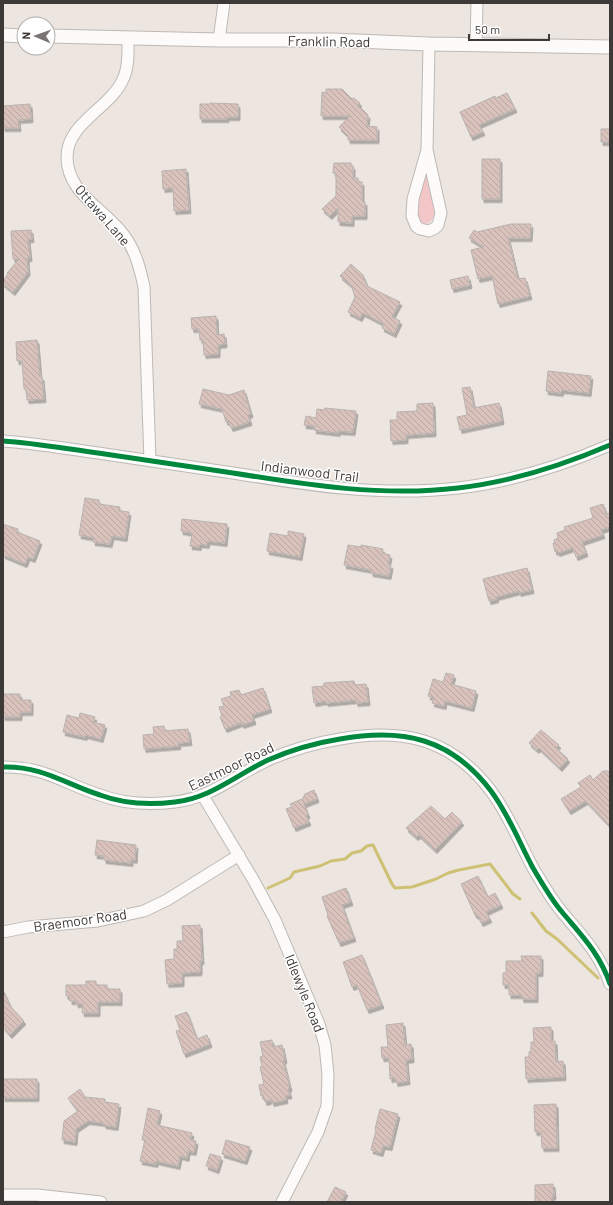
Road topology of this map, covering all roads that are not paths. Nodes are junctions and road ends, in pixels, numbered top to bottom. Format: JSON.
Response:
{"nodes":[{"id":1,"x":224,"y":3,"type":"edge"},
{"id":2,"x":477,"y":3,"type":"edge"},
{"id":3,"x":3,"y":35,"type":"edge"},
{"id":4,"x":16,"y":36,"type":"edge"},
{"id":5,"x":56,"y":36,"type":"edge"},
{"id":6,"x":128,"y":38,"type":"junction"},
{"id":7,"x":219,"y":40,"type":"junction"},
{"id":8,"x":429,"y":44,"type":"junction"},
{"id":9,"x":476,"y":45,"type":"junction"},
{"id":10,"x":610,"y":47,"type":"edge"},
{"id":11,"x":427,"y":150,"type":"junction"},
{"id":12,"x":3,"y":441,"type":"edge"},
{"id":13,"x":610,"y":445,"type":"edge"},
{"id":14,"x":150,"y":461,"type":"junction"},
{"id":15,"x":3,"y":767,"type":"edge"},
{"id":16,"x":203,"y":796,"type":"junction"},
{"id":17,"x":239,"y":855,"type":"junction"},
{"id":18,"x":3,"y":932,"type":"edge"},
{"id":19,"x":610,"y":984,"type":"edge"},
{"id":20,"x":3,"y":1195,"type":"edge"},
{"id":21,"x":101,"y":1202,"type":"edge"},
{"id":22,"x":282,"y":1202,"type":"edge"}],
"edges":[{"from":1,"to":7,"type":"street"},
{"from":2,"to":9,"type":"street"},
{"from":3,"to":4,"type":"street"},
{"from":5,"to":6,"type":"street","name":"Franklin Road"},
{"from":6,"to":7,"type":"street","name":"Franklin Road"},
{"from":6,"to":14,"type":"street","name":"Ottawa Lane"},
{"from":7,"to":8,"type":"street","name":"Franklin Road"},
{"from":8,"to":9,"type":"street","name":"Franklin Road"},
{"from":8,"to":11,"type":"street"},
{"from":9,"to":10,"type":"street","name":"Franklin Road"},
{"from":11,"to":11,"type":"street"},
{"from":12,"to":14,"type":"street","name":"Indianwood Trail"},
{"from":13,"to":14,"type":"street","name":"Indianwood Trail"},
{"from":15,"to":16,"type":"street","name":"Eastmoor Road"},
{"from":16,"to":17,"type":"street","name":"Idlewyle Road"},
{"from":16,"to":19,"type":"street","name":"Eastmoor Road"},
{"from":17,"to":18,"type":"street","name":"Braemoor Road"},
{"from":17,"to":22,"type":"street","name":"Idlewyle Road"},
{"from":20,"to":21,"type":"street"}]}
